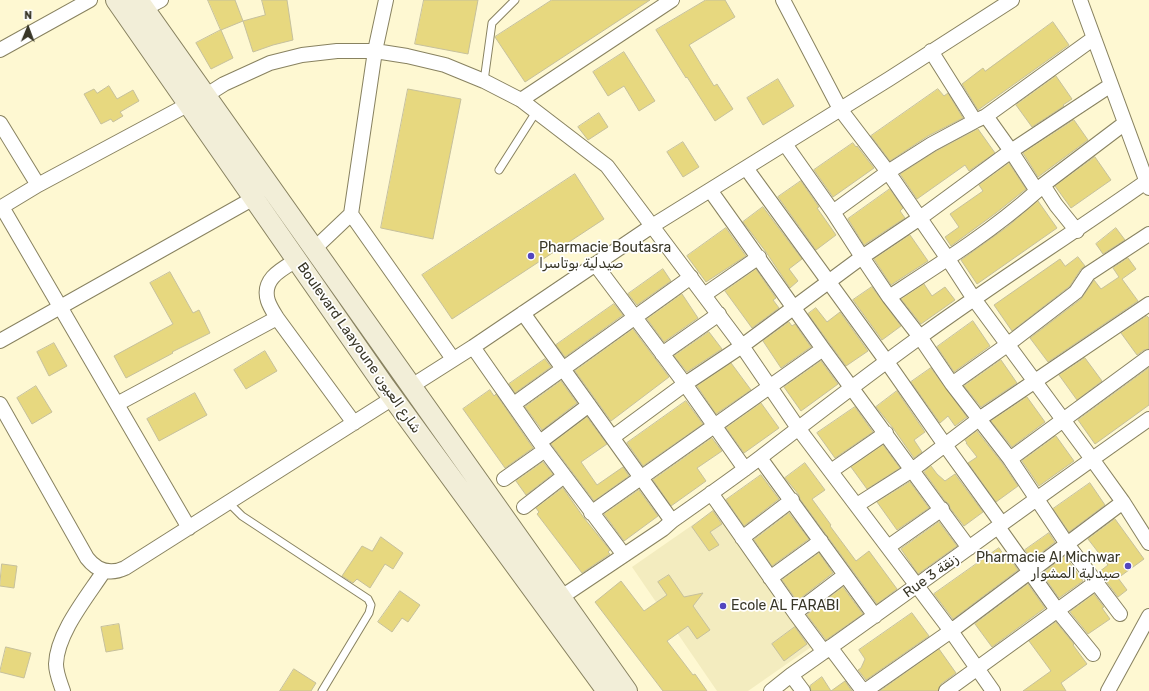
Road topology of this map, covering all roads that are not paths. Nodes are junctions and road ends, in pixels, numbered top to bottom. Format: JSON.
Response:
{"nodes":[{"id":1,"x":90,"y":0,"type":"edge"},
{"id":2,"x":116,"y":0,"type":"edge"},
{"id":3,"x":386,"y":0,"type":"edge"},
{"id":4,"x":515,"y":0,"type":"edge"},
{"id":5,"x":672,"y":0,"type":"edge"},
{"id":6,"x":783,"y":0,"type":"edge"},
{"id":7,"x":1012,"y":0,"type":"edge"},
{"id":8,"x":1080,"y":0,"type":"edge"},
{"id":9,"x":147,"y":3,"type":"edge"},
{"id":10,"x":1094,"y":38,"type":"junction"},
{"id":11,"x":0,"y":50,"type":"edge"},
{"id":12,"x":375,"y":51,"type":"junction"},
{"id":13,"x":932,"y":51,"type":"junction"},
{"id":14,"x":484,"y":81,"type":"junction"},
{"id":15,"x":1111,"y":84,"type":"junction"},
{"id":16,"x":197,"y":100,"type":"junction"},
{"id":17,"x":521,"y":100,"type":"junction"},
{"id":18,"x":840,"y":109,"type":"junction"},
{"id":19,"x":536,"y":112,"type":"junction"},
{"id":20,"x":980,"y":118,"type":"junction"},
{"id":21,"x":0,"y":123,"type":"edge"},
{"id":22,"x":1125,"y":123,"type":"junction"},
{"id":23,"x":785,"y":144,"type":"junction"},
{"id":24,"x":1011,"y":151,"type":"junction"},
{"id":25,"x":746,"y":168,"type":"junction"},
{"id":26,"x":499,"y":170,"type":"dead end"},
{"id":27,"x":888,"y":172,"type":"junction"},
{"id":28,"x":38,"y":185,"type":"junction"},
{"id":29,"x":1148,"y":185,"type":"edge"},
{"id":30,"x":1040,"y":188,"type":"junction"},
{"id":31,"x":710,"y":190,"type":"junction"},
{"id":32,"x":254,"y":198,"type":"junction"},
{"id":33,"x":1,"y":207,"type":"edge"},
{"id":34,"x":834,"y":212,"type":"junction"},
{"id":35,"x":351,"y":214,"type":"junction"},
{"id":36,"x":920,"y":218,"type":"junction"},
{"id":37,"x":652,"y":226,"type":"junction"},
{"id":38,"x":1077,"y":231,"type":"junction"},
{"id":39,"x":1149,"y":234,"type":"edge"},
{"id":40,"x":305,"y":255,"type":"junction"},
{"id":41,"x":759,"y":257,"type":"junction"},
{"id":42,"x":862,"y":257,"type":"junction"},
{"id":43,"x":948,"y":259,"type":"junction"},
{"id":44,"x":595,"y":264,"type":"junction"},
{"id":45,"x":691,"y":277,"type":"junction"},
{"id":46,"x":828,"y":282,"type":"junction"},
{"id":47,"x":704,"y":295,"type":"junction"},
{"id":48,"x":889,"y":297,"type":"junction"},
{"id":49,"x":974,"y":299,"type":"junction"},
{"id":50,"x":1149,"y":304,"type":"edge"},
{"id":51,"x":794,"y":307,"type":"junction"},
{"id":52,"x":61,"y":308,"type":"junction"},
{"id":53,"x":523,"y":313,"type":"junction"},
{"id":54,"x":719,"y":314,"type":"junction"},
{"id":55,"x":634,"y":317,"type":"junction"},
{"id":56,"x":277,"y":318,"type":"junction"},
{"id":57,"x":920,"y":337,"type":"junction"},
{"id":58,"x":0,"y":341,"type":"edge"},
{"id":59,"x":1007,"y":345,"type":"junction"},
{"id":60,"x":742,"y":346,"type":"junction"},
{"id":61,"x":472,"y":347,"type":"junction"},
{"id":62,"x":823,"y":349,"type":"junction"},
{"id":63,"x":662,"y":354,"type":"junction"},
{"id":64,"x":1149,"y":358,"type":"edge"},
{"id":65,"x":453,"y":359,"type":"junction"},
{"id":66,"x":887,"y":362,"type":"junction"},
{"id":67,"x":563,"y":369,"type":"junction"},
{"id":68,"x":1034,"y":381,"type":"junction"},
{"id":69,"x":685,"y":384,"type":"junction"},
{"id":70,"x":952,"y":384,"type":"junction"},
{"id":71,"x":410,"y":387,"type":"junction"},
{"id":72,"x":770,"y":387,"type":"junction"},
{"id":73,"x":852,"y":387,"type":"junction"},
{"id":74,"x":393,"y":398,"type":"junction"},
{"id":75,"x":0,"y":404,"type":"edge"},
{"id":76,"x":117,"y":404,"type":"junction"},
{"id":77,"x":514,"y":404,"type":"junction"},
{"id":78,"x":589,"y":405,"type":"junction"},
{"id":79,"x":979,"y":419,"type":"junction"},
{"id":80,"x":1063,"y":419,"type":"junction"},
{"id":81,"x":1149,"y":419,"type":"edge"},
{"id":82,"x":354,"y":423,"type":"junction"},
{"id":83,"x":715,"y":426,"type":"junction"},
{"id":84,"x":798,"y":428,"type":"junction"},
{"id":85,"x":886,"y":433,"type":"junction"},
{"id":86,"x":613,"y":437,"type":"junction"},
{"id":87,"x":944,"y":445,"type":"junction"},
{"id":88,"x":542,"y":446,"type":"junction"},
{"id":89,"x":760,"y":458,"type":"junction"},
{"id":90,"x":1010,"y":459,"type":"junction"},
{"id":91,"x":1092,"y":459,"type":"junction"},
{"id":92,"x":745,"y":469,"type":"junction"},
{"id":93,"x":912,"y":470,"type":"junction"},
{"id":94,"x":831,"y":471,"type":"junction"},
{"id":95,"x":564,"y":476,"type":"junction"},
{"id":96,"x":641,"y":477,"type":"junction"},
{"id":97,"x":504,"y":479,"type":"dead end"},
{"id":98,"x":711,"y":493,"type":"junction"},
{"id":99,"x":1036,"y":499,"type":"junction"},
{"id":100,"x":792,"y":500,"type":"junction"},
{"id":101,"x":1123,"y":502,"type":"junction"},
{"id":102,"x":229,"y":503,"type":"junction"},
{"id":103,"x":856,"y":505,"type":"junction"},
{"id":104,"x":524,"y":507,"type":"dead end"},
{"id":105,"x":942,"y":509,"type":"junction"},
{"id":106,"x":591,"y":513,"type":"junction"},
{"id":107,"x":672,"y":521,"type":"junction"},
{"id":108,"x":1000,"y":526,"type":"junction"},
{"id":109,"x":189,"y":528,"type":"junction"},
{"id":110,"x":742,"y":538,"type":"junction"},
{"id":111,"x":820,"y":541,"type":"junction"},
{"id":112,"x":1149,"y":543,"type":"edge"},
{"id":113,"x":1067,"y":544,"type":"junction"},
{"id":114,"x":888,"y":547,"type":"junction"},
{"id":115,"x":969,"y":548,"type":"junction"},
{"id":116,"x":624,"y":555,"type":"junction"},
{"id":117,"x":104,"y":571,"type":"junction"},
{"id":118,"x":1030,"y":571,"type":"junction"},
{"id":119,"x":846,"y":575,"type":"junction"},
{"id":120,"x":770,"y":578,"type":"junction"},
{"id":121,"x":1095,"y":583,"type":"junction"},
{"id":122,"x":918,"y":586,"type":"junction"},
{"id":123,"x":560,"y":598,"type":"junction"},
{"id":124,"x":1057,"y":610,"type":"junction"},
{"id":125,"x":796,"y":613,"type":"junction"},
{"id":126,"x":1120,"y":614,"type":"dead end"},
{"id":127,"x":875,"y":616,"type":"junction"},
{"id":128,"x":1149,"y":616,"type":"edge"},
{"id":129,"x":951,"y":631,"type":"junction"},
{"id":130,"x":827,"y":650,"type":"junction"},
{"id":131,"x":1093,"y":654,"type":"dead end"},
{"id":132,"x":978,"y":669,"type":"junction"},
{"id":133,"x":791,"y":675,"type":"junction"},
{"id":134,"x":63,"y":691,"type":"edge"},
{"id":135,"x":322,"y":691,"type":"edge"},
{"id":136,"x":608,"y":691,"type":"edge"},
{"id":137,"x":627,"y":691,"type":"edge"},
{"id":138,"x":771,"y":691,"type":"edge"},
{"id":139,"x":802,"y":691,"type":"edge"},
{"id":140,"x":864,"y":691,"type":"edge"},
{"id":141,"x":946,"y":691,"type":"edge"},
{"id":142,"x":993,"y":691,"type":"edge"},
{"id":143,"x":1108,"y":691,"type":"edge"}],
"edges":[{"from":1,"to":11,"type":"street"},
{"from":2,"to":16,"type":"street","name":"Boulevard Laayoune شارع العيون"},
{"from":3,"to":12,"type":"street"},
{"from":4,"to":14,"type":"lane"},
{"from":5,"to":17,"type":"street"},
{"from":6,"to":18,"type":"street"},
{"from":7,"to":13,"type":"street"},
{"from":8,"to":10,"type":"street"},
{"from":9,"to":16,"type":"street","name":"Boulevard Laayoune شارع العيون"},
{"from":10,"to":15,"type":"street"},
{"from":10,"to":20,"type":"street"},
{"from":12,"to":14,"type":"street"},
{"from":12,"to":16,"type":"street"},
{"from":12,"to":35,"type":"street"},
{"from":13,"to":18,"type":"street"},
{"from":13,"to":20,"type":"street"},
{"from":14,"to":17,"type":"street"},
{"from":15,"to":22,"type":"street"},
{"from":15,"to":24,"type":"street"},
{"from":16,"to":28,"type":"street"},
{"from":16,"to":32,"type":"street","name":"Boulevard Laayoune شارع العيون"},
{"from":16,"to":40,"type":"street","name":"Boulevard Laayoune شارع العيون"},
{"from":17,"to":19,"type":"street"},
{"from":18,"to":23,"type":"street"},
{"from":18,"to":27,"type":"street"},
{"from":19,"to":26,"type":"lane"},
{"from":19,"to":37,"type":"street"},
{"from":20,"to":24,"type":"street"},
{"from":20,"to":27,"type":"street"},
{"from":21,"to":28,"type":"street"},
{"from":22,"to":29,"type":"street"},
{"from":22,"to":30,"type":"street"},
{"from":23,"to":25,"type":"street"},
{"from":23,"to":34,"type":"street"},
{"from":24,"to":30,"type":"street"},
{"from":24,"to":36,"type":"street"},
{"from":25,"to":31,"type":"street"},
{"from":25,"to":46,"type":"street"},
{"from":27,"to":34,"type":"street"},
{"from":27,"to":36,"type":"street"},
{"from":28,"to":33,"type":"street"},
{"from":29,"to":38,"type":"street"},
{"from":30,"to":38,"type":"street"},
{"from":30,"to":43,"type":"street"},
{"from":31,"to":37,"type":"street"},
{"from":31,"to":41,"type":"street"},
{"from":32,"to":40,"type":"street","name":"Boulevard Laayoune شارع العيون"},
{"from":32,"to":52,"type":"street"},
{"from":33,"to":52,"type":"street"},
{"from":34,"to":42,"type":"street"},
{"from":35,"to":40,"type":"street"},
{"from":35,"to":65,"type":"street"},
{"from":36,"to":42,"type":"street"},
{"from":36,"to":43,"type":"street"},
{"from":37,"to":44,"type":"street"},
{"from":37,"to":45,"type":"street"},
{"from":38,"to":49,"type":"street"},
{"from":39,"to":59,"type":"street"},
{"from":40,"to":56,"type":"street"},
{"from":40,"to":71,"type":"street","name":"Boulevard Laayoune شارع العيون"},
{"from":40,"to":74,"type":"street","name":"Boulevard Laayoune شارع العيون"},
{"from":41,"to":47,"type":"street"},
{"from":41,"to":51,"type":"street"},
{"from":42,"to":46,"type":"street"},
{"from":42,"to":48,"type":"street"},
{"from":43,"to":48,"type":"street"},
{"from":43,"to":49,"type":"street"},
{"from":44,"to":53,"type":"street"},
{"from":44,"to":55,"type":"street"},
{"from":45,"to":47,"type":"street"},
{"from":45,"to":55,"type":"street"},
{"from":46,"to":51,"type":"street"},
{"from":46,"to":66,"type":"street"},
{"from":47,"to":54,"type":"street"},
{"from":48,"to":57,"type":"street"},
{"from":49,"to":57,"type":"street"},
{"from":49,"to":59,"type":"street"},
{"from":50,"to":68,"type":"street"},
{"from":51,"to":60,"type":"street"},
{"from":51,"to":62,"type":"street"},
{"from":52,"to":58,"type":"street"},
{"from":52,"to":76,"type":"street"},
{"from":53,"to":61,"type":"street"},
{"from":53,"to":67,"type":"street"},
{"from":54,"to":60,"type":"street"},
{"from":54,"to":63,"type":"street"},
{"from":55,"to":63,"type":"street"},
{"from":55,"to":67,"type":"street"},
{"from":56,"to":76,"type":"street"},
{"from":56,"to":82,"type":"street"},
{"from":57,"to":66,"type":"street"},
{"from":57,"to":70,"type":"street"},
{"from":59,"to":68,"type":"street"},
{"from":59,"to":70,"type":"street"},
{"from":60,"to":69,"type":"street"},
{"from":60,"to":72,"type":"street"},
{"from":61,"to":65,"type":"street"},
{"from":61,"to":77,"type":"street"},
{"from":62,"to":72,"type":"street"},
{"from":62,"to":73,"type":"street"},
{"from":63,"to":69,"type":"street"},
{"from":64,"to":80,"type":"street"},
{"from":65,"to":71,"type":"street"},
{"from":66,"to":73,"type":"street"},
{"from":66,"to":87,"type":"street"},
{"from":67,"to":77,"type":"street"},
{"from":67,"to":78,"type":"street"},
{"from":68,"to":79,"type":"street"},
{"from":68,"to":80,"type":"street"},
{"from":69,"to":83,"type":"street"},
{"from":69,"to":86,"type":"street"},
{"from":70,"to":79,"type":"street"},
{"from":71,"to":123,"type":"street","name":"Boulevard Laayoune شارع العيون"},
{"from":72,"to":83,"type":"street"},
{"from":72,"to":84,"type":"street"},
{"from":73,"to":84,"type":"street"},
{"from":73,"to":85,"type":"street"},
{"from":74,"to":82,"type":"street"},
{"from":74,"to":136,"type":"street","name":"Boulevard Laayoune شارع العيون"},
{"from":75,"to":117,"type":"street"},
{"from":76,"to":109,"type":"street"},
{"from":77,"to":88,"type":"street"},
{"from":78,"to":86,"type":"street"},
{"from":78,"to":88,"type":"street"},
{"from":79,"to":87,"type":"street"},
{"from":79,"to":90,"type":"street"},
{"from":80,"to":90,"type":"street"},
{"from":80,"to":91,"type":"street"},
{"from":81,"to":91,"type":"street","name":"Rue 3 زنقة"},
{"from":82,"to":102,"type":"street"},
{"from":83,"to":92,"type":"street"},
{"from":83,"to":96,"type":"street"},
{"from":84,"to":89,"type":"street"},
{"from":84,"to":94,"type":"street"},
{"from":85,"to":93,"type":"street"},
{"from":85,"to":94,"type":"street"},
{"from":86,"to":96,"type":"street"},
{"from":87,"to":93,"type":"street"},
{"from":87,"to":108,"type":"street"},
{"from":88,"to":95,"type":"street"},
{"from":88,"to":97,"type":"street"},
{"from":89,"to":92,"type":"street"},
{"from":89,"to":100,"type":"street"},
{"from":90,"to":99,"type":"street"},
{"from":91,"to":99,"type":"street","name":"Rue 3 زنقة"},
{"from":91,"to":101,"type":"street"},
{"from":92,"to":98,"type":"street"},
{"from":93,"to":103,"type":"street"},
{"from":93,"to":105,"type":"street"},
{"from":94,"to":103,"type":"street"},
{"from":95,"to":104,"type":"street"},
{"from":95,"to":106,"type":"street"},
{"from":96,"to":106,"type":"street"},
{"from":96,"to":107,"type":"street"},
{"from":98,"to":107,"type":"street"},
{"from":98,"to":110,"type":"street"},
{"from":99,"to":108,"type":"street","name":"Rue 3 زنقة"},
{"from":99,"to":113,"type":"street"},
{"from":100,"to":110,"type":"street"},
{"from":100,"to":111,"type":"street"},
{"from":101,"to":112,"type":"street"},
{"from":101,"to":113,"type":"street"},
{"from":102,"to":109,"type":"street"},
{"from":102,"to":135,"type":"lane"},
{"from":103,"to":114,"type":"street"},
{"from":105,"to":114,"type":"street"},
{"from":105,"to":115,"type":"street"},
{"from":106,"to":116,"type":"street"},
{"from":107,"to":116,"type":"street"},
{"from":108,"to":115,"type":"street","name":"Rue 3 زنقة"},
{"from":108,"to":118,"type":"street"},
{"from":109,"to":117,"type":"street"},
{"from":110,"to":120,"type":"street"},
{"from":111,"to":119,"type":"street"},
{"from":111,"to":120,"type":"street"},
{"from":113,"to":118,"type":"street"},
{"from":113,"to":121,"type":"street"},
{"from":114,"to":122,"type":"street"},
{"from":115,"to":122,"type":"street","name":"Rue 3 زنقة"},
{"from":116,"to":123,"type":"street"},
{"from":117,"to":134,"type":"street"},
{"from":118,"to":124,"type":"street"},
{"from":118,"to":129,"type":"street"},
{"from":119,"to":125,"type":"street"},
{"from":119,"to":127,"type":"street"},
{"from":120,"to":125,"type":"street"},
{"from":121,"to":124,"type":"street"},
{"from":121,"to":126,"type":"street"},
{"from":122,"to":127,"type":"street","name":"Rue 3 زنقة"},
{"from":122,"to":129,"type":"street"},
{"from":123,"to":137,"type":"street","name":"Boulevard Laayoune شارع العيون"},
{"from":124,"to":131,"type":"street"},
{"from":124,"to":132,"type":"street"},
{"from":125,"to":130,"type":"street"},
{"from":127,"to":130,"type":"street","name":"Rue 3 زنقة"},
{"from":128,"to":143,"type":"street"},
{"from":129,"to":132,"type":"street"},
{"from":129,"to":140,"type":"street"},
{"from":130,"to":133,"type":"street","name":"Rue 3 زنقة"},
{"from":130,"to":140,"type":"street"},
{"from":132,"to":141,"type":"street"},
{"from":132,"to":142,"type":"street"},
{"from":133,"to":138,"type":"street","name":"Rue 3 زنقة"},
{"from":133,"to":139,"type":"street"}]}
